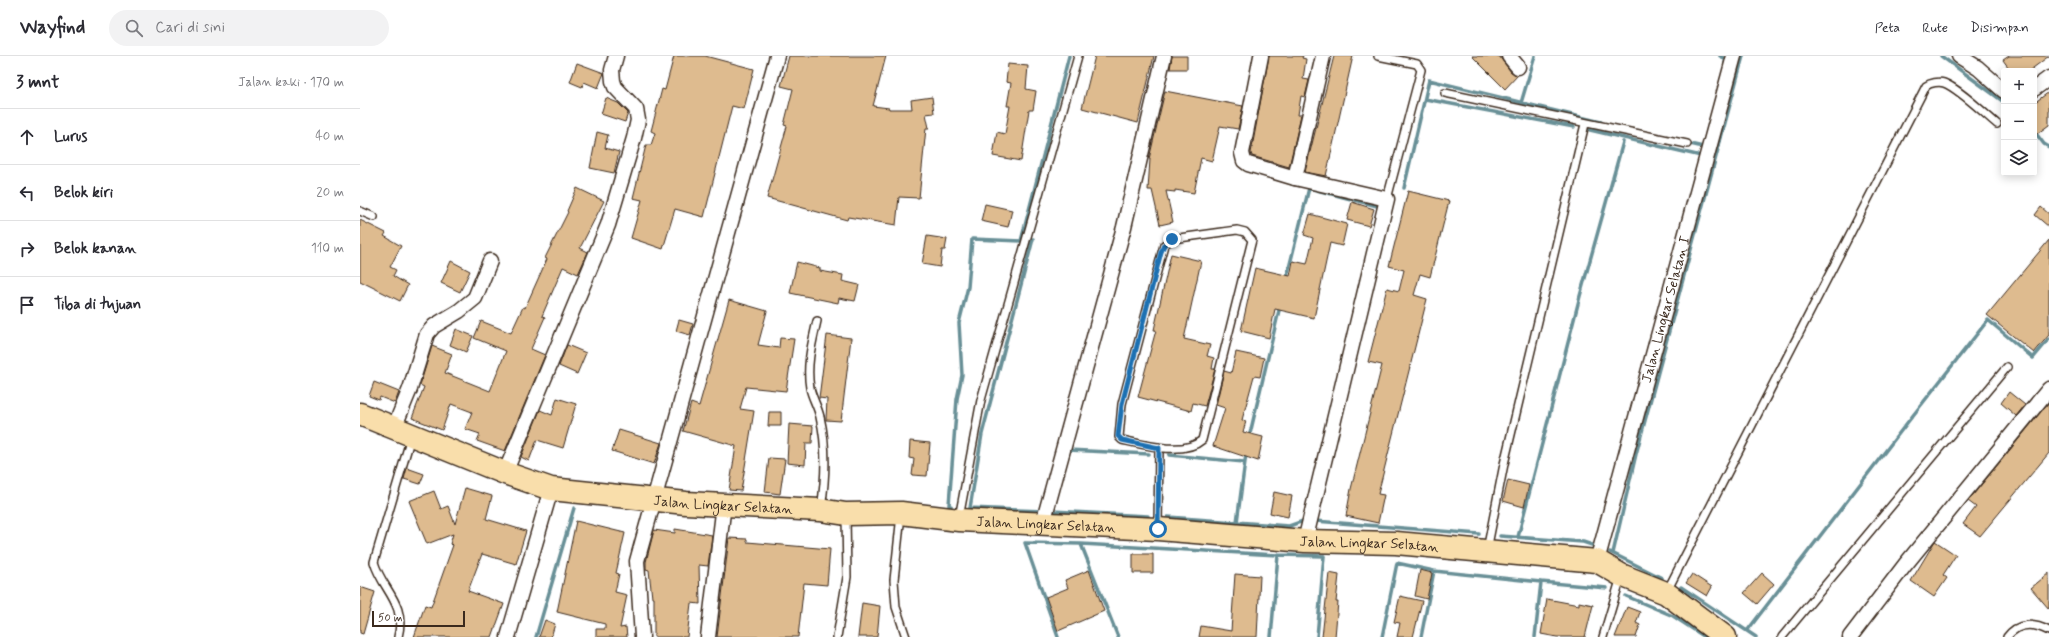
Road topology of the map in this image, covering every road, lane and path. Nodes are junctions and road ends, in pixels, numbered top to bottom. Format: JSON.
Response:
{"nodes":[{"id":1,"x":616,"y":56,"type":"edge"},
{"id":2,"x":776,"y":56,"type":"edge"},
{"id":3,"x":1078,"y":56,"type":"edge"},
{"id":4,"x":1164,"y":56,"type":"edge"},
{"id":5,"x":1261,"y":56,"type":"edge"},
{"id":6,"x":1324,"y":56,"type":"edge"},
{"id":7,"x":1378,"y":56,"type":"edge"},
{"id":8,"x":1734,"y":56,"type":"edge"},
{"id":9,"x":1959,"y":56,"type":"edge"},
{"id":10,"x":2049,"y":78,"type":"edge"},
{"id":11,"x":2037,"y":87,"type":"edge"},
{"id":12,"x":2001,"y":88,"type":"edge"},
{"id":13,"x":1445,"y":93,"type":"dead end"},
{"id":14,"x":1585,"y":124,"type":"junction"},
{"id":15,"x":1997,"y":124,"type":"dead end"},
{"id":16,"x":1687,"y":144,"type":"dead end"},
{"id":17,"x":1295,"y":178,"type":"junction"},
{"id":18,"x":1387,"y":199,"type":"junction"},
{"id":19,"x":360,"y":211,"type":"edge"},
{"id":20,"x":374,"y":217,"type":"dead end"},
{"id":21,"x":490,"y":261,"type":"dead end"},
{"id":22,"x":817,"y":321,"type":"dead end"},
{"id":23,"x":2007,"y":366,"type":"dead end"},
{"id":24,"x":2049,"y":389,"type":"edge"},
{"id":25,"x":360,"y":414,"type":"edge"},
{"id":26,"x":403,"y":432,"type":"junction"},
{"id":27,"x":1159,"y":448,"type":"junction"},
{"id":28,"x":505,"y":473,"type":"junction"},
{"id":29,"x":550,"y":489,"type":"junction"},
{"id":30,"x":653,"y":500,"type":"junction"},
{"id":31,"x":724,"y":504,"type":"junction"},
{"id":32,"x":820,"y":510,"type":"junction"},
{"id":33,"x":901,"y":513,"type":"junction"},
{"id":34,"x":846,"y":514,"type":"junction"},
{"id":35,"x":959,"y":520,"type":"junction"},
{"id":36,"x":1043,"y":523,"type":"junction"},
{"id":37,"x":1158,"y":529,"type":"junction"},
{"id":38,"x":1305,"y":541,"type":"junction"},
{"id":39,"x":1486,"y":552,"type":"junction"},
{"id":40,"x":1597,"y":561,"type":"junction"},
{"id":41,"x":1621,"y":575,"type":"junction"},
{"id":42,"x":1666,"y":593,"type":"junction"},
{"id":43,"x":2049,"y":631,"type":"edge"},
{"id":44,"x":398,"y":637,"type":"edge"},
{"id":45,"x":508,"y":637,"type":"edge"},
{"id":46,"x":642,"y":637,"type":"edge"},
{"id":47,"x":708,"y":637,"type":"edge"},
{"id":48,"x":837,"y":637,"type":"edge"},
{"id":49,"x":906,"y":637,"type":"edge"},
{"id":50,"x":1603,"y":637,"type":"edge"},
{"id":51,"x":1725,"y":637,"type":"edge"},
{"id":52,"x":1782,"y":637,"type":"edge"},
{"id":53,"x":1850,"y":637,"type":"edge"},
{"id":54,"x":2007,"y":637,"type":"edge"}],
"edges":[{"from":1,"to":28,"type":"street"},
{"from":2,"to":30,"type":"street"},
{"from":3,"to":35,"type":"lane"},
{"from":4,"to":36,"type":"street"},
{"from":5,"to":17,"type":"street"},
{"from":6,"to":17,"type":"street"},
{"from":7,"to":18,"type":"lane"},
{"from":8,"to":40,"type":"street","name":"Jalan Lingkar Selatan I"},
{"from":9,"to":12,"type":"street"},
{"from":10,"to":11,"type":"street"},
{"from":13,"to":14,"type":"lane"},
{"from":14,"to":16,"type":"lane"},
{"from":14,"to":39,"type":"lane"},
{"from":15,"to":42,"type":"lane"},
{"from":17,"to":18,"type":"street"},
{"from":18,"to":38,"type":"street"},
{"from":19,"to":20,"type":"lane"},
{"from":21,"to":26,"type":"street"},
{"from":22,"to":32,"type":"lane"},
{"from":23,"to":52,"type":"lane"},
{"from":24,"to":53,"type":"street"},
{"from":25,"to":26,"type":"highway","name":"Jalan Lingkar Selatan"},
{"from":26,"to":28,"type":"highway","name":"Jalan Lingkar Selatan"},
{"from":26,"to":44,"type":"lane"},
{"from":27,"to":27,"type":"lane"},
{"from":27,"to":37,"type":"lane"},
{"from":28,"to":29,"type":"highway","name":"Jalan Lingkar Selatan"},
{"from":29,"to":30,"type":"highway","name":"Jalan Lingkar Selatan"},
{"from":29,"to":45,"type":"street"},
{"from":30,"to":31,"type":"highway","name":"Jalan Lingkar Selatan"},
{"from":30,"to":46,"type":"street"},
{"from":31,"to":32,"type":"highway","name":"Jalan Lingkar Selatan"},
{"from":31,"to":47,"type":"street"},
{"from":32,"to":34,"type":"highway","name":"Jalan Lingkar Selatan"},
{"from":33,"to":34,"type":"highway","name":"Jalan Lingkar Selatan"},
{"from":33,"to":35,"type":"highway","name":"Jalan Lingkar Selatan"},
{"from":33,"to":49,"type":"lane"},
{"from":34,"to":48,"type":"lane"},
{"from":35,"to":36,"type":"highway","name":"Jalan Lingkar Selatan"},
{"from":36,"to":37,"type":"highway","name":"Jalan Lingkar Selatan"},
{"from":37,"to":38,"type":"highway","name":"Jalan Lingkar Selatan"},
{"from":38,"to":39,"type":"highway","name":"Jalan Lingkar Selatan"},
{"from":39,"to":40,"type":"highway","name":"Jalan Lingkar Selatan"},
{"from":40,"to":41,"type":"highway","name":"Jalan Lingkar Selatan"},
{"from":41,"to":42,"type":"highway","name":"Jalan Lingkar Selatan"},
{"from":41,"to":50,"type":"lane"},
{"from":42,"to":51,"type":"highway","name":"Jalan Lingkar Selatan"},
{"from":43,"to":54,"type":"lane"}]}
